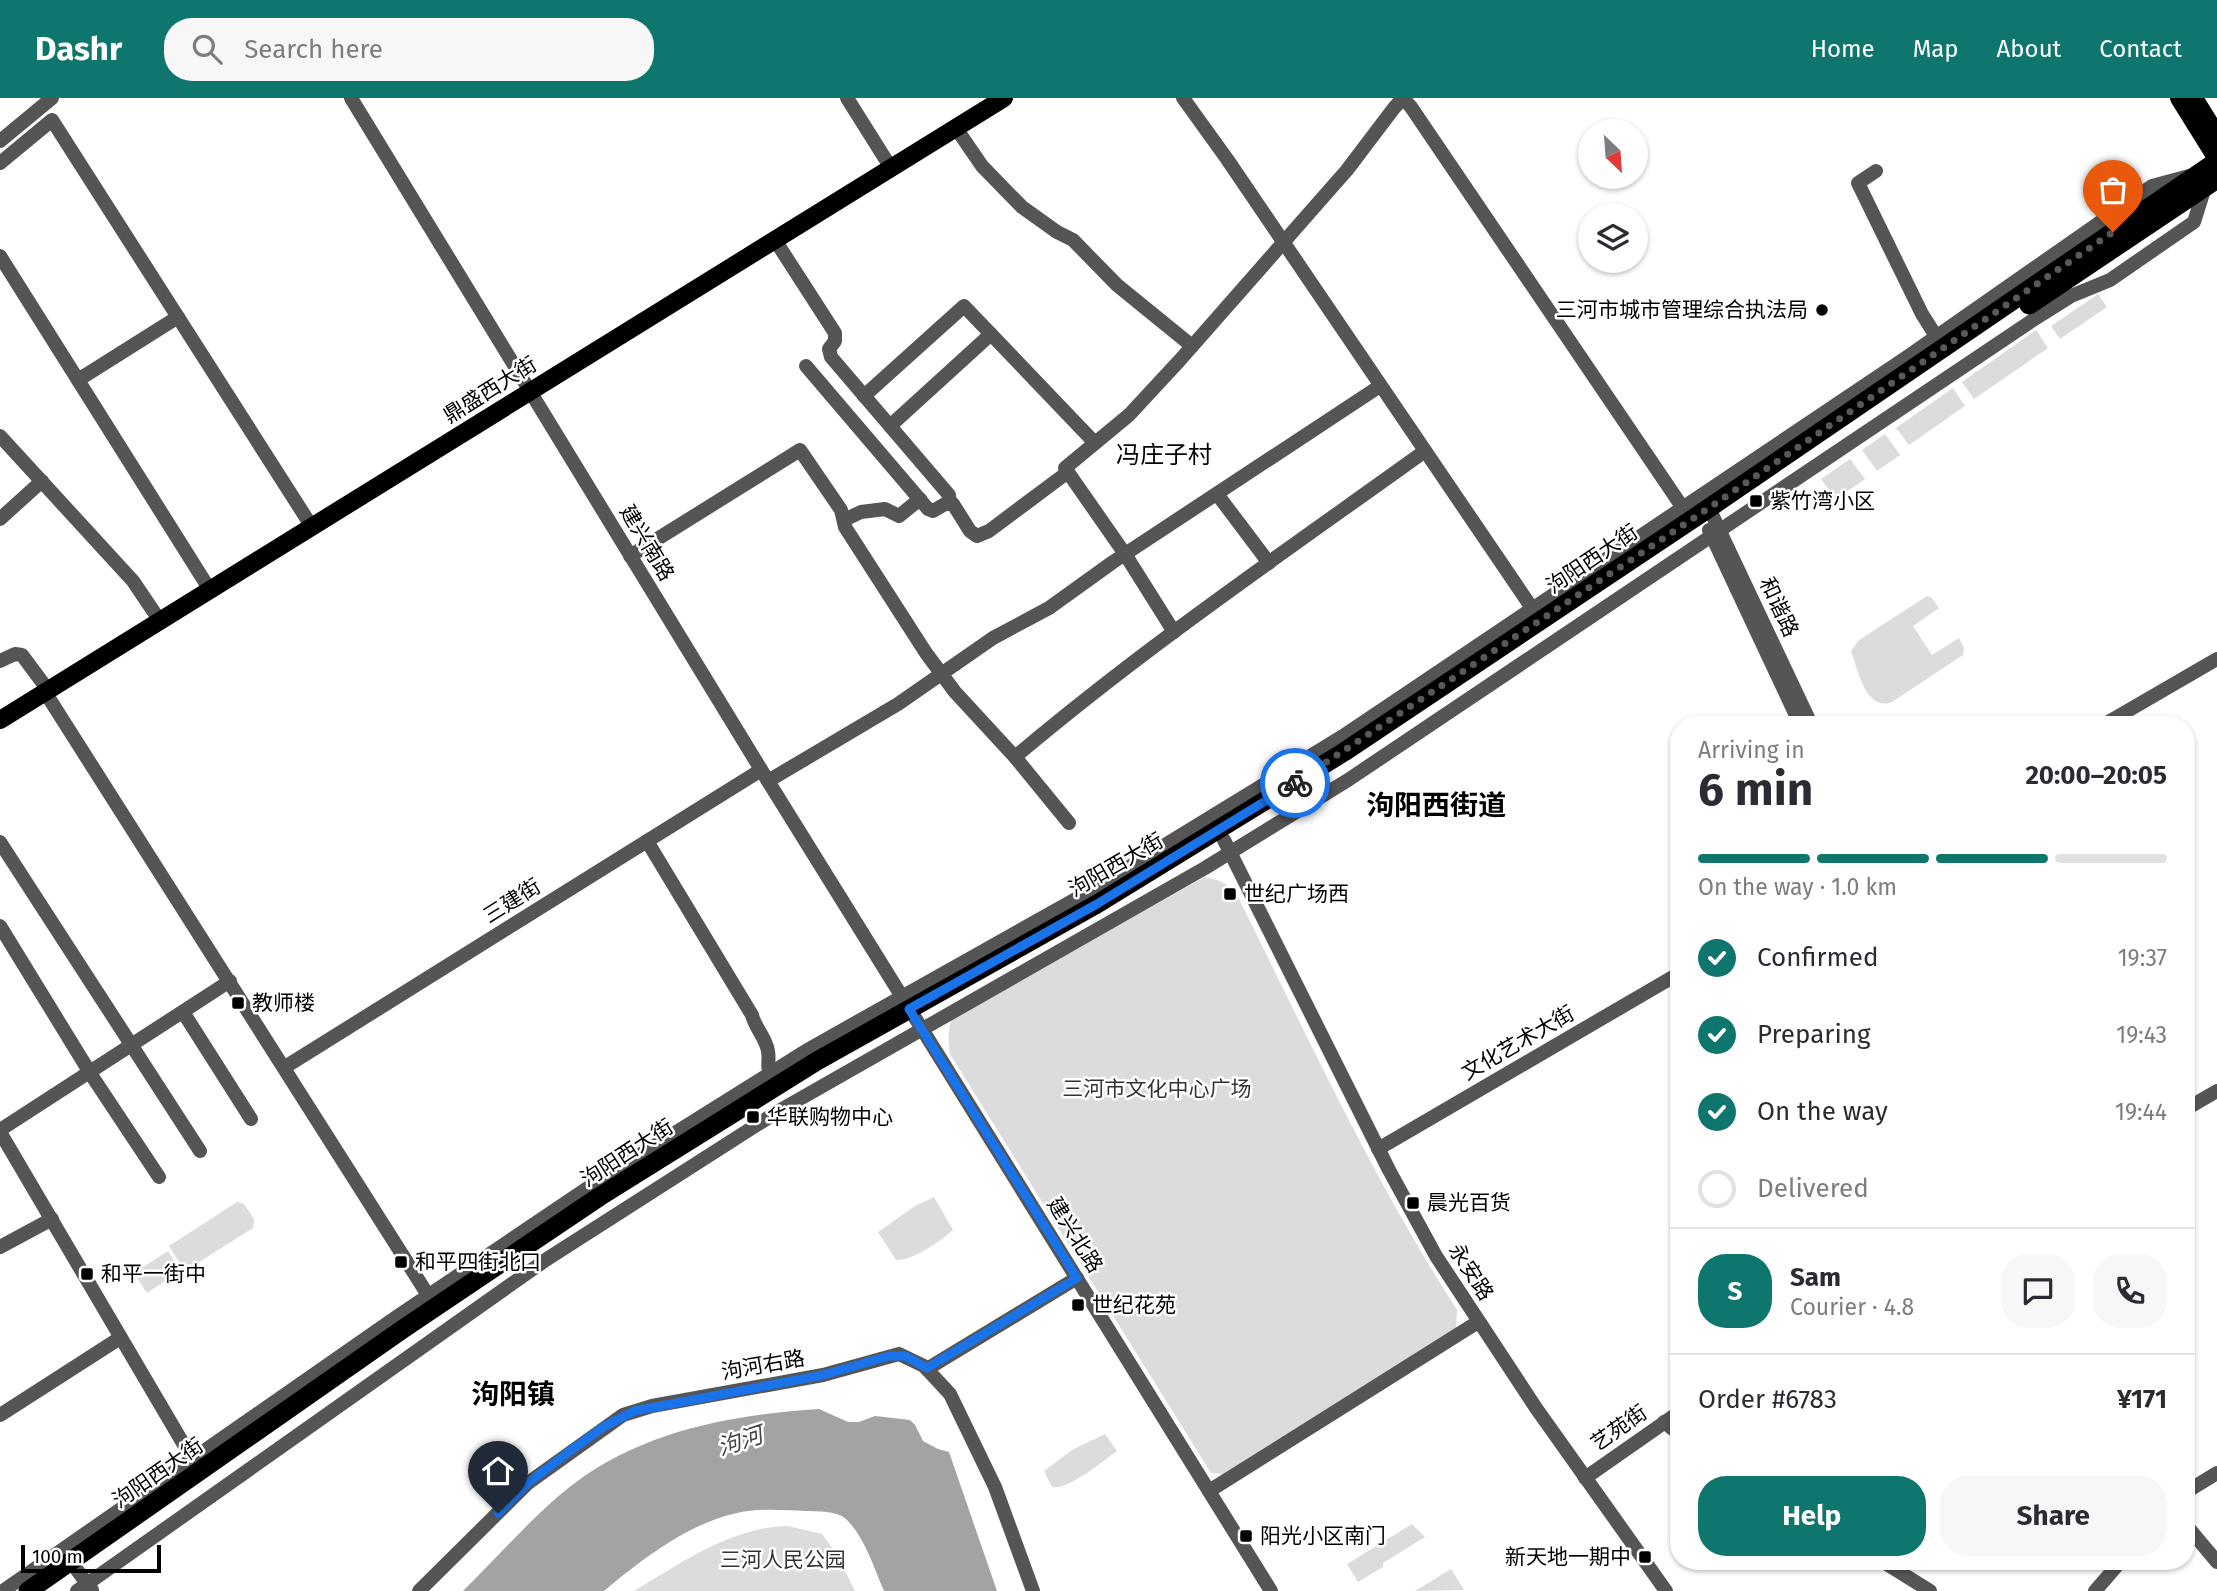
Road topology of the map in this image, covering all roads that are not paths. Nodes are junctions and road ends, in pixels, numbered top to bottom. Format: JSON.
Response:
{"nodes":[{"id":1,"x":52,"y":98,"type":"edge"},
{"id":2,"x":351,"y":98,"type":"edge"},
{"id":3,"x":847,"y":98,"type":"edge"},
{"id":4,"x":1004,"y":98,"type":"edge"},
{"id":5,"x":1183,"y":98,"type":"edge"},
{"id":6,"x":2179,"y":98,"type":"edge"},
{"id":7,"x":2194,"y":98,"type":"edge"},
{"id":8,"x":956,"y":128,"type":"junction"},
{"id":9,"x":2216,"y":132,"type":"edge"},
{"id":10,"x":0,"y":141,"type":"edge"},
{"id":11,"x":2217,"y":160,"type":"edge"},
{"id":12,"x":0,"y":163,"type":"edge"},
{"id":13,"x":891,"y":168,"type":"junction"},
{"id":14,"x":1876,"y":171,"type":"dead end"},
{"id":15,"x":2207,"y":179,"type":"edge"},
{"id":16,"x":775,"y":240,"type":"junction"},
{"id":17,"x":1283,"y":243,"type":"junction"},
{"id":18,"x":0,"y":256,"type":"edge"},
{"id":19,"x":178,"y":317,"type":"junction"},
{"id":20,"x":991,"y":334,"type":"junction"},
{"id":21,"x":1940,"y":343,"type":"junction"},
{"id":22,"x":1192,"y":346,"type":"junction"},
{"id":23,"x":806,"y":366,"type":"dead end"},
{"id":24,"x":78,"y":380,"type":"junction"},
{"id":25,"x":1380,"y":386,"type":"junction"},
{"id":26,"x":530,"y":392,"type":"junction"},
{"id":27,"x":864,"y":396,"type":"junction"},
{"id":28,"x":890,"y":426,"type":"junction"},
{"id":29,"x":0,"y":436,"type":"edge"},
{"id":30,"x":1095,"y":443,"type":"junction"},
{"id":31,"x":1424,"y":451,"type":"junction"},
{"id":32,"x":1068,"y":472,"type":"junction"},
{"id":33,"x":42,"y":481,"type":"junction"},
{"id":34,"x":1217,"y":494,"type":"junction"},
{"id":35,"x":920,"y":499,"type":"junction"},
{"id":36,"x":950,"y":503,"type":"junction"},
{"id":37,"x":0,"y":519,"type":"edge"},
{"id":38,"x":844,"y":520,"type":"junction"},
{"id":39,"x":1704,"y":520,"type":"junction"},
{"id":40,"x":312,"y":527,"type":"junction"},
{"id":41,"x":1125,"y":554,"type":"junction"},
{"id":42,"x":630,"y":556,"type":"junction"},
{"id":43,"x":1269,"y":563,"type":"junction"},
{"id":44,"x":210,"y":590,"type":"junction"},
{"id":45,"x":1537,"y":615,"type":"junction"},
{"id":46,"x":160,"y":621,"type":"junction"},
{"id":47,"x":1174,"y":632,"type":"junction"},
{"id":48,"x":2217,"y":659,"type":"edge"},
{"id":49,"x":0,"y":661,"type":"edge"},
{"id":50,"x":941,"y":674,"type":"junction"},
{"id":51,"x":47,"y":691,"type":"junction"},
{"id":52,"x":1797,"y":716,"type":"edge"},
{"id":53,"x":1807,"y":716,"type":"edge"},
{"id":54,"x":2119,"y":716,"type":"edge"},
{"id":55,"x":0,"y":720,"type":"edge"},
{"id":56,"x":1014,"y":757,"type":"junction"},
{"id":57,"x":765,"y":776,"type":"junction"},
{"id":58,"x":1069,"y":823,"type":"dead end"},
{"id":59,"x":647,"y":841,"type":"junction"},
{"id":60,"x":0,"y":842,"type":"edge"},
{"id":61,"x":1227,"y":847,"type":"junction"},
{"id":62,"x":0,"y":926,"type":"edge"},
{"id":63,"x":1670,"y":979,"type":"edge"},
{"id":64,"x":230,"y":981,"type":"junction"},
{"id":65,"x":183,"y":1012,"type":"junction"},
{"id":66,"x":912,"y":1013,"type":"junction"},
{"id":67,"x":131,"y":1045,"type":"junction"},
{"id":68,"x":285,"y":1067,"type":"junction"},
{"id":69,"x":90,"y":1072,"type":"junction"},
{"id":70,"x":773,"y":1079,"type":"junction"},
{"id":71,"x":2217,"y":1091,"type":"edge"},
{"id":72,"x":2195,"y":1104,"type":"edge"},
{"id":73,"x":251,"y":1119,"type":"dead end"},
{"id":74,"x":0,"y":1131,"type":"edge"},
{"id":75,"x":1378,"y":1149,"type":"junction"},
{"id":76,"x":200,"y":1151,"type":"dead end"},
{"id":77,"x":159,"y":1177,"type":"dead end"},
{"id":78,"x":52,"y":1219,"type":"junction"},
{"id":79,"x":0,"y":1247,"type":"edge"},
{"id":80,"x":1077,"y":1278,"type":"junction"},
{"id":81,"x":432,"y":1301,"type":"junction"},
{"id":82,"x":1478,"y":1322,"type":"junction"},
{"id":83,"x":120,"y":1338,"type":"junction"},
{"id":84,"x":927,"y":1368,"type":"junction"},
{"id":85,"x":0,"y":1415,"type":"edge"},
{"id":86,"x":1670,"y":1418,"type":"edge"},
{"id":87,"x":1664,"y":1422,"type":"junction"},
{"id":88,"x":1670,"y":1427,"type":"edge"},
{"id":89,"x":196,"y":1465,"type":"junction"},
{"id":90,"x":2217,"y":1473,"type":"edge"},
{"id":91,"x":1584,"y":1478,"type":"junction"},
{"id":92,"x":2195,"y":1486,"type":"edge"},
{"id":93,"x":1209,"y":1491,"type":"junction"},
{"id":94,"x":2195,"y":1536,"type":"edge"},
{"id":95,"x":2217,"y":1562,"type":"edge"},
{"id":96,"x":1896,"y":1570,"type":"edge"},
{"id":97,"x":2115,"y":1570,"type":"edge"},
{"id":98,"x":83,"y":1584,"type":"edge"},
{"id":99,"x":2100,"y":1589,"type":"edge"},
{"id":100,"x":3,"y":1591,"type":"edge"},
{"id":101,"x":28,"y":1591,"type":"edge"},
{"id":102,"x":47,"y":1591,"type":"edge"},
{"id":103,"x":419,"y":1591,"type":"edge"},
{"id":104,"x":1033,"y":1591,"type":"edge"},
{"id":105,"x":1271,"y":1591,"type":"edge"},
{"id":106,"x":1665,"y":1591,"type":"edge"},
{"id":107,"x":1930,"y":1591,"type":"edge"}],
"edges":[{"from":1,"to":10,"type":"street"},
{"from":2,"to":26,"type":"street","name":"建兴南路"},
{"from":3,"to":13,"type":"street"},
{"from":4,"to":8,"type":"main road","name":"鼎盛西大街"},
{"from":5,"to":17,"type":"street"},
{"from":6,"to":11,"type":"main road"},
{"from":7,"to":9,"type":"main road"},
{"from":8,"to":13,"type":"main road","name":"鼎盛西大街"},
{"from":8,"to":22,"type":"street"},
{"from":11,"to":15,"type":"highway","name":"泃阳西大街"},
{"from":12,"to":19,"type":"street"},
{"from":13,"to":16,"type":"main road","name":"鼎盛西大街"},
{"from":14,"to":21,"type":"street"},
{"from":15,"to":21,"type":"highway","name":"泃阳西大街"},
{"from":15,"to":39,"type":"highway","name":"泃阳西大街"},
{"from":16,"to":26,"type":"main road","name":"鼎盛西大街"},
{"from":16,"to":27,"type":"street"},
{"from":17,"to":22,"type":"street"},
{"from":17,"to":25,"type":"street"},
{"from":17,"to":39,"type":"street"},
{"from":18,"to":24,"type":"street"},
{"from":19,"to":24,"type":"street"},
{"from":19,"to":40,"type":"street"},
{"from":20,"to":27,"type":"street"},
{"from":20,"to":28,"type":"street"},
{"from":20,"to":30,"type":"street"},
{"from":21,"to":39,"type":"highway","name":"泃阳西大街"},
{"from":22,"to":30,"type":"street"},
{"from":23,"to":35,"type":"street"},
{"from":24,"to":44,"type":"street"},
{"from":25,"to":31,"type":"street"},
{"from":25,"to":34,"type":"street","name":"三建街"},
{"from":26,"to":40,"type":"main road","name":"鼎盛西大街"},
{"from":26,"to":42,"type":"street","name":"建兴南路"},
{"from":27,"to":28,"type":"street"},
{"from":28,"to":36,"type":"street"},
{"from":29,"to":33,"type":"street"},
{"from":30,"to":32,"type":"street"},
{"from":31,"to":43,"type":"street"},
{"from":31,"to":45,"type":"street"},
{"from":32,"to":36,"type":"street"},
{"from":32,"to":41,"type":"street"},
{"from":33,"to":37,"type":"street"},
{"from":33,"to":46,"type":"street"},
{"from":34,"to":41,"type":"street","name":"三建街"},
{"from":34,"to":43,"type":"street"},
{"from":35,"to":36,"type":"street"},
{"from":35,"to":38,"type":"street"},
{"from":38,"to":42,"type":"street"},
{"from":38,"to":50,"type":"street"},
{"from":39,"to":45,"type":"highway","name":"泃阳西大街"},
{"from":39,"to":52,"type":"street","name":"和谐路"},
{"from":39,"to":53,"type":"street","name":"和谐路"},
{"from":39,"to":61,"type":"highway","name":"泃阳西大街"},
{"from":40,"to":44,"type":"main road","name":"鼎盛西大街"},
{"from":41,"to":47,"type":"street"},
{"from":41,"to":50,"type":"street","name":"三建街"},
{"from":42,"to":57,"type":"street","name":"建兴南路"},
{"from":43,"to":47,"type":"street"},
{"from":44,"to":46,"type":"main road","name":"鼎盛西大街"},
{"from":45,"to":66,"type":"highway","name":"泃阳西大街"},
{"from":46,"to":51,"type":"main road","name":"鼎盛西大街"},
{"from":47,"to":56,"type":"street"},
{"from":48,"to":54,"type":"street"},
{"from":49,"to":51,"type":"street"},
{"from":50,"to":56,"type":"street"},
{"from":50,"to":57,"type":"street","name":"三建街"},
{"from":51,"to":55,"type":"main road","name":"鼎盛西大街"},
{"from":51,"to":64,"type":"street"},
{"from":56,"to":58,"type":"street"},
{"from":57,"to":59,"type":"street","name":"三建街"},
{"from":57,"to":66,"type":"street","name":"建兴南路"},
{"from":59,"to":68,"type":"street","name":"三建街"},
{"from":59,"to":70,"type":"street"},
{"from":60,"to":67,"type":"street"},
{"from":61,"to":66,"type":"highway","name":"泃阳西大街"},
{"from":61,"to":75,"type":"street","name":"永安路"},
{"from":62,"to":69,"type":"street"},
{"from":63,"to":75,"type":"street","name":"文化艺术大街"},
{"from":64,"to":65,"type":"street"},
{"from":64,"to":68,"type":"street"},
{"from":65,"to":67,"type":"street"},
{"from":65,"to":73,"type":"street"},
{"from":66,"to":70,"type":"highway","name":"泃阳西大街"},
{"from":66,"to":80,"type":"street","name":"建兴北路"},
{"from":66,"to":98,"type":"highway","name":"泃阳西大街"},
{"from":67,"to":69,"type":"street"},
{"from":67,"to":76,"type":"street"},
{"from":68,"to":81,"type":"street"},
{"from":69,"to":74,"type":"street"},
{"from":69,"to":77,"type":"street"},
{"from":70,"to":81,"type":"highway","name":"泃阳西大街"},
{"from":71,"to":72,"type":"street"},
{"from":74,"to":78,"type":"street"},
{"from":75,"to":82,"type":"street","name":"永安路"},
{"from":78,"to":79,"type":"street"},
{"from":78,"to":83,"type":"street"},
{"from":80,"to":84,"type":"street"},
{"from":80,"to":93,"type":"street","name":"建兴北路"},
{"from":81,"to":89,"type":"highway","name":"泃阳西大街"},
{"from":82,"to":91,"type":"street","name":"永安路"},
{"from":82,"to":93,"type":"street"},
{"from":83,"to":85,"type":"street"},
{"from":83,"to":89,"type":"street"},
{"from":84,"to":103,"type":"street","name":"泃河右路"},
{"from":84,"to":104,"type":"street","name":"泃河右路"},
{"from":86,"to":87,"type":"street","name":"艺苑街"},
{"from":87,"to":88,"type":"street"},
{"from":87,"to":91,"type":"street","name":"艺苑街"},
{"from":89,"to":100,"type":"street"},
{"from":89,"to":101,"type":"highway","name":"泃阳西大街"},
{"from":90,"to":92,"type":"street"},
{"from":91,"to":106,"type":"street","name":"永安路"},
{"from":93,"to":105,"type":"street","name":"建兴北路"},
{"from":94,"to":95,"type":"street"},
{"from":96,"to":107,"type":"street"},
{"from":97,"to":99,"type":"street"},
{"from":98,"to":102,"type":"highway","name":"泃阳西大街"}]}
